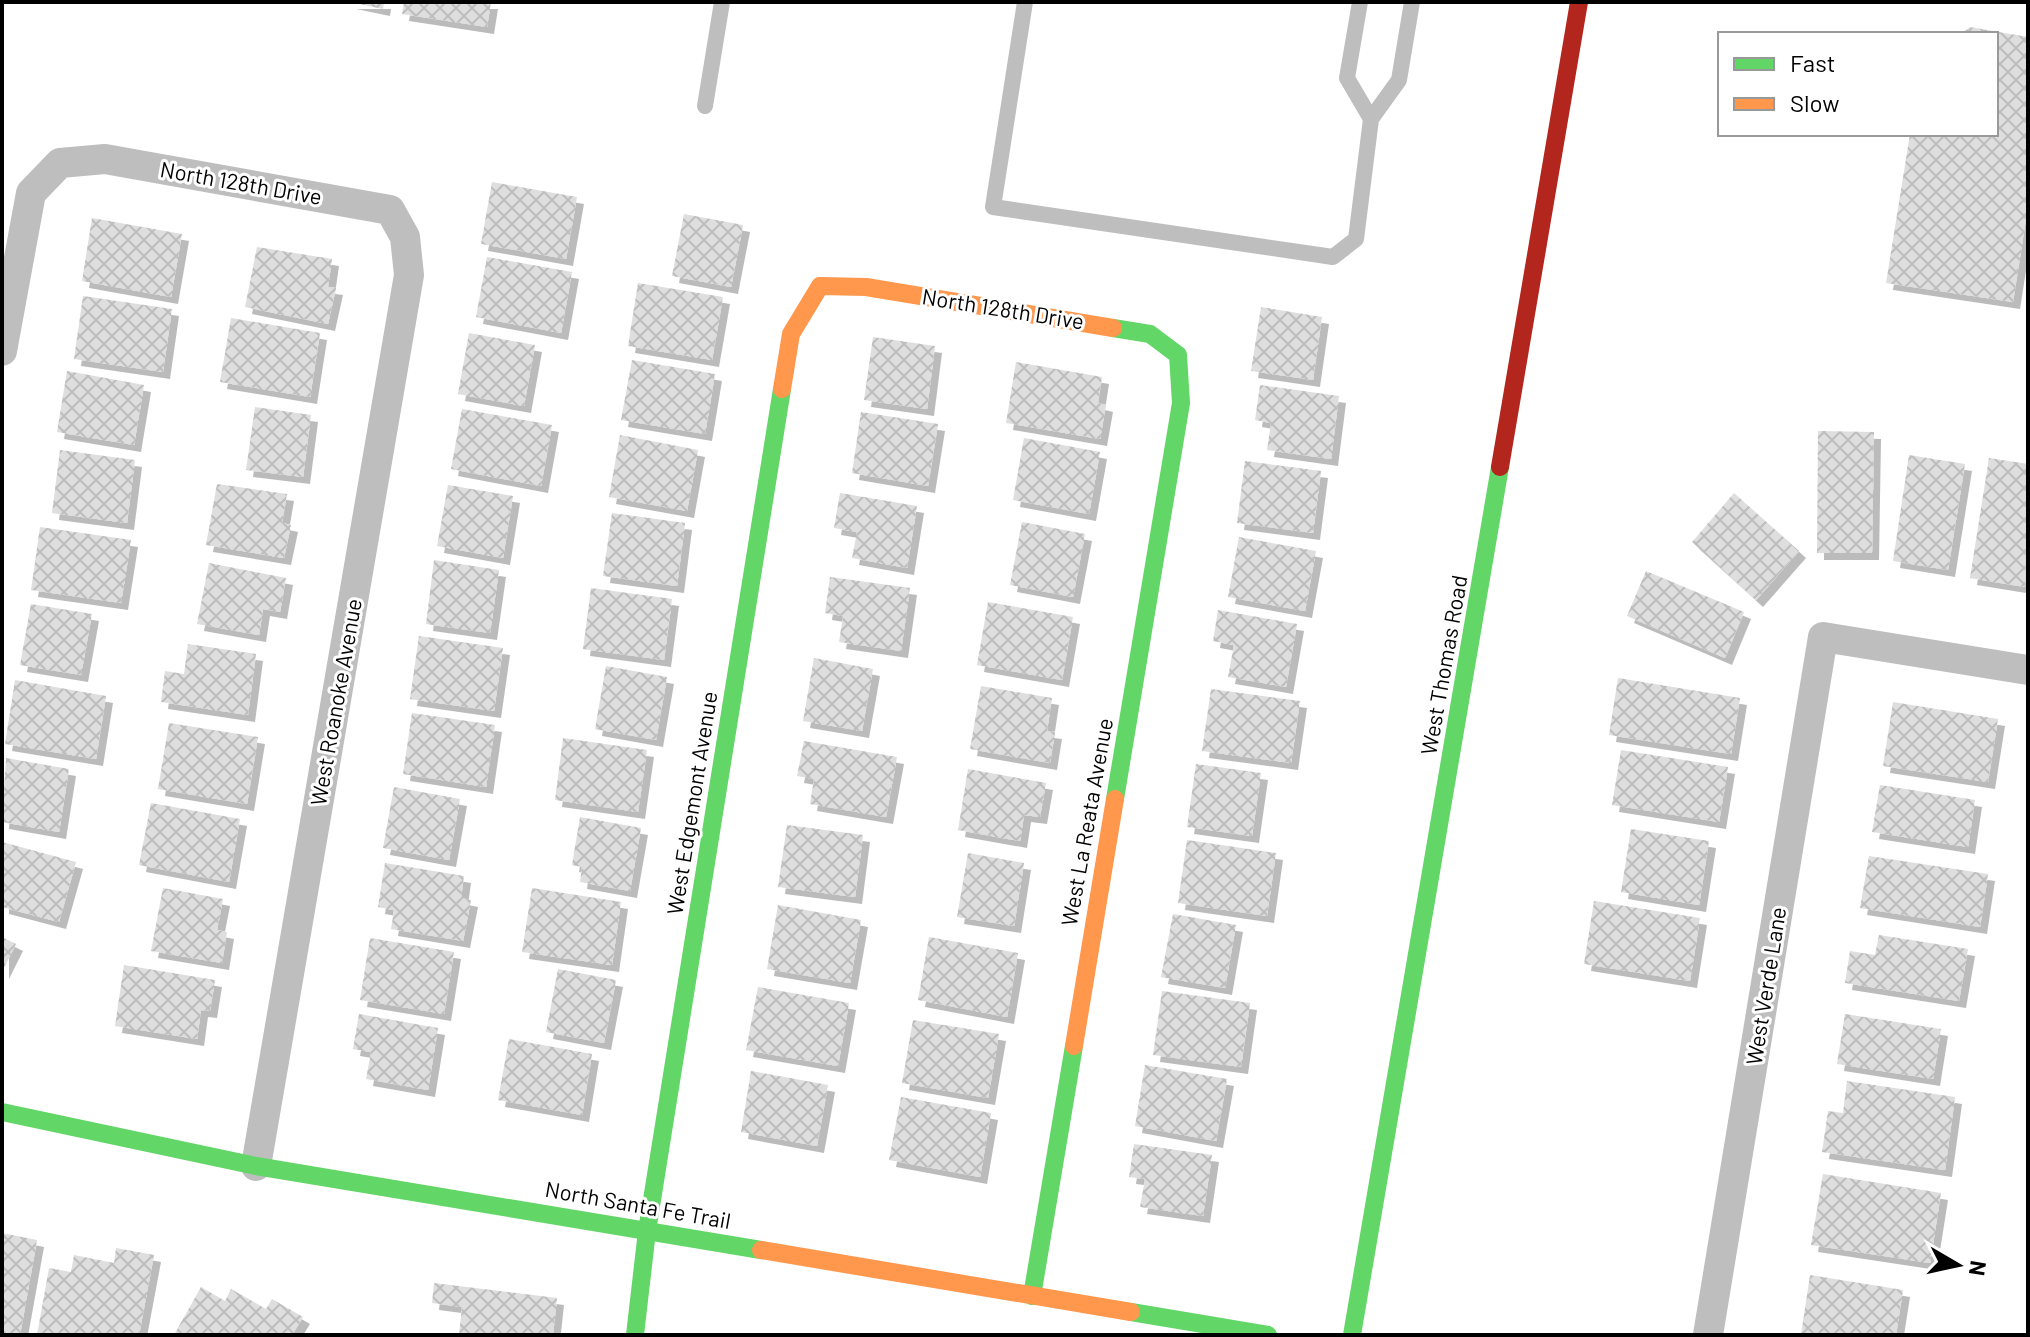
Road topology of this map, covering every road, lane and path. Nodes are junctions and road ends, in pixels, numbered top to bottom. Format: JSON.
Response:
{"nodes":[{"id":1,"x":722,"y":2,"type":"edge"},
{"id":2,"x":1025,"y":2,"type":"edge"},
{"id":3,"x":1360,"y":2,"type":"edge"},
{"id":4,"x":1412,"y":2,"type":"edge"},
{"id":5,"x":1579,"y":2,"type":"edge"},
{"id":6,"x":705,"y":106,"type":"dead end"},
{"id":7,"x":1371,"y":119,"type":"junction"},
{"id":8,"x":405,"y":237,"type":"joint"},
{"id":9,"x":820,"y":286,"type":"joint"},
{"id":10,"x":2,"y":351,"type":"edge"},
{"id":11,"x":1178,"y":355,"type":"joint"},
{"id":12,"x":2028,"y":670,"type":"edge"},
{"id":13,"x":2,"y":1112,"type":"edge"},
{"id":14,"x":256,"y":1166,"type":"junction"},
{"id":15,"x":647,"y":1231,"type":"junction"},
{"id":16,"x":1032,"y":1296,"type":"junction"},
{"id":17,"x":635,"y":1335,"type":"edge"},
{"id":18,"x":1268,"y":1335,"type":"edge"},
{"id":19,"x":1352,"y":1335,"type":"edge"},
{"id":20,"x":1708,"y":1335,"type":"edge"}],
"edges":[{"from":1,"to":6,"type":"lane"},
{"from":2,"to":7,"type":"lane"},
{"from":3,"to":7,"type":"lane"},
{"from":4,"to":7,"type":"lane"},
{"from":5,"to":19,"type":"street","name":"West Thomas Road"},
{"from":8,"to":10,"type":"street","name":"North 128th Drive"},
{"from":8,"to":14,"type":"street","name":"West Roanoke Avenue"},
{"from":9,"to":11,"type":"street","name":"North 128th Drive"},
{"from":9,"to":15,"type":"street","name":"West Edgemont Avenue"},
{"from":11,"to":16,"type":"street","name":"West La Reata Avenue"},
{"from":12,"to":20,"type":"street","name":"West Verde Lane"},
{"from":13,"to":14,"type":"street","name":"North Santa Fe Trail"},
{"from":14,"to":15,"type":"street","name":"North Santa Fe Trail"},
{"from":15,"to":16,"type":"street","name":"North Santa Fe Trail"},
{"from":15,"to":17,"type":"street","name":"West Edgemont Avenue"},
{"from":16,"to":18,"type":"street","name":"North Santa Fe Trail"}]}
